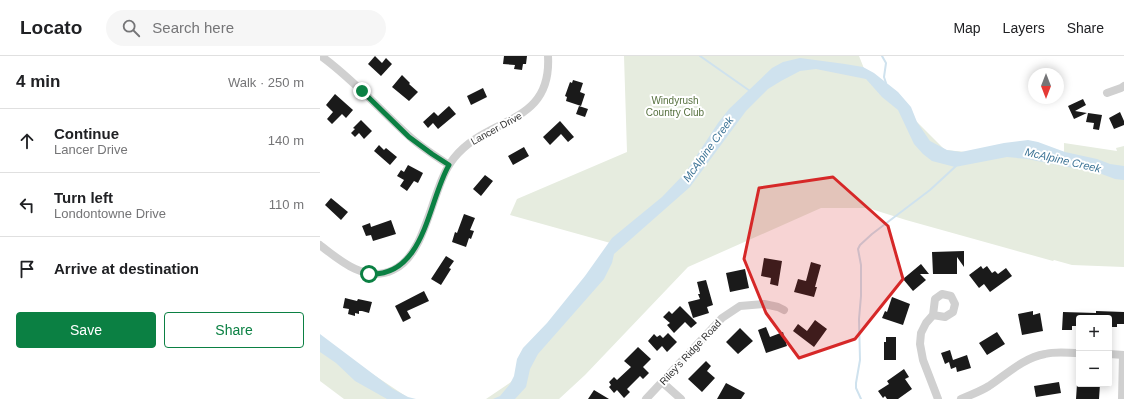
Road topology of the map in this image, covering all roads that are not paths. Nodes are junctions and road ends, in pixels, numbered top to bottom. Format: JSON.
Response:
{"nodes":[{"id":1,"x":321,"y":56,"type":"edge"},
{"id":2,"x":548,"y":56,"type":"edge"},
{"id":3,"x":1124,"y":86,"type":"edge"},
{"id":4,"x":1106,"y":93,"type":"dead end"},
{"id":5,"x":449,"y":165,"type":"junction"},
{"id":6,"x":320,"y":244,"type":"edge"},
{"id":7,"x":784,"y":310,"type":"dead end"},
{"id":8,"x":933,"y":315,"type":"dead end"},
{"id":9,"x":1076,"y":353,"type":"edge"},
{"id":10,"x":1112,"y":354,"type":"edge"},
{"id":11,"x":1124,"y":355,"type":"edge"},
{"id":12,"x":662,"y":382,"type":"junction"},
{"id":13,"x":646,"y":399,"type":"edge"},
{"id":14,"x":681,"y":399,"type":"edge"},
{"id":15,"x":938,"y":399,"type":"edge"},
{"id":16,"x":961,"y":399,"type":"edge"},
{"id":17,"x":1122,"y":399,"type":"edge"}],
"edges":[{"from":1,"to":5,"type":"street"},
{"from":2,"to":5,"type":"street","name":"Lancer Drive"},
{"from":3,"to":4,"type":"street"},
{"from":5,"to":6,"type":"street","name":"Lancer Drive"},
{"from":7,"to":12,"type":"street","name":"Riley's Ridge Road"},
{"from":8,"to":15,"type":"street"},
{"from":9,"to":16,"type":"street"},
{"from":10,"to":11,"type":"street"},
{"from":11,"to":17,"type":"street"},
{"from":12,"to":13,"type":"street","name":"Riley's Ridge Road"},
{"from":12,"to":14,"type":"street"}]}
